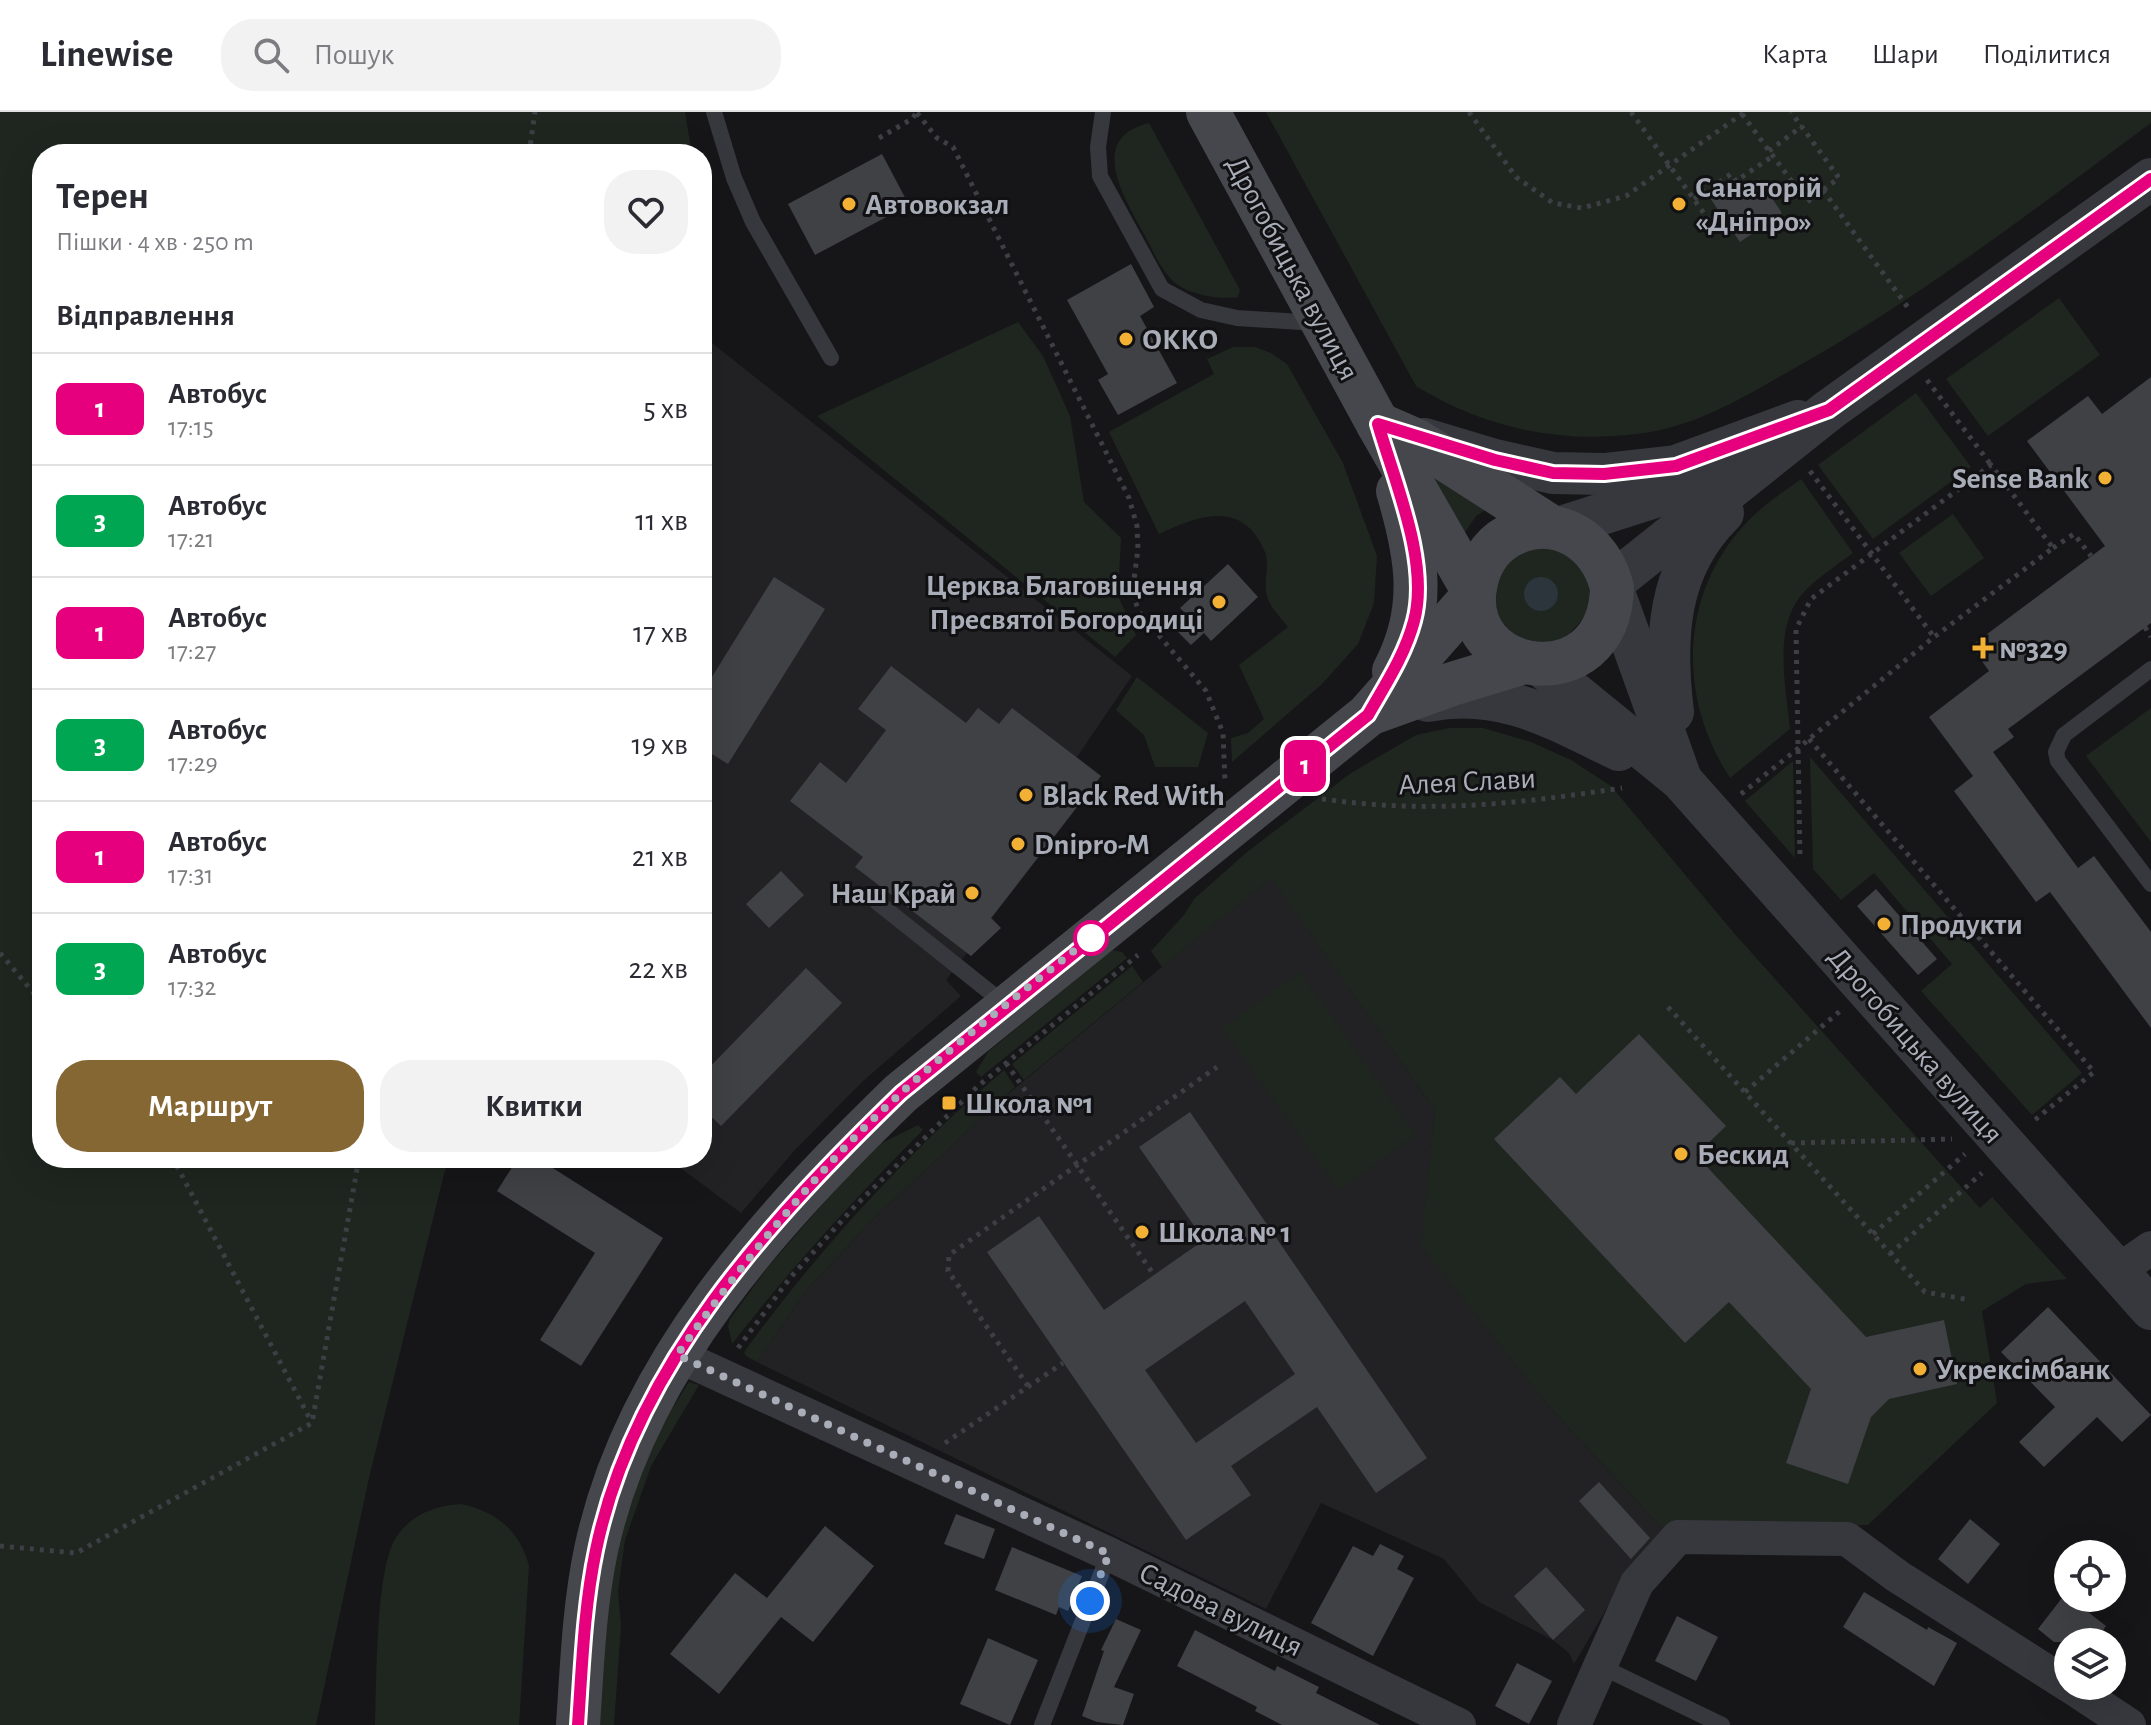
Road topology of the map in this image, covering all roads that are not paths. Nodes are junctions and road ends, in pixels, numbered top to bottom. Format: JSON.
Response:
{"nodes":[{"id":1,"x":714,"y":112,"type":"edge"},
{"id":2,"x":1103,"y":112,"type":"edge"},
{"id":3,"x":1208,"y":112,"type":"edge"},
{"id":4,"x":2150,"y":183,"type":"edge"},
{"id":5,"x":1323,"y":323,"type":"junction"},
{"id":6,"x":831,"y":358,"type":"dead end"},
{"id":7,"x":1829,"y":410,"type":"junction"},
{"id":8,"x":1378,"y":424,"type":"junction"},
{"id":9,"x":1554,"y":528,"type":"junction"},
{"id":10,"x":1611,"y":586,"type":"junction"},
{"id":11,"x":1474,"y":594,"type":"junction"},
{"id":12,"x":1532,"y":664,"type":"junction"},
{"id":13,"x":2151,"y":669,"type":"edge"},
{"id":14,"x":1368,"y":715,"type":"junction"},
{"id":15,"x":1681,"y":780,"type":"junction"},
{"id":16,"x":2151,"y":884,"type":"edge"},
{"id":17,"x":877,"y":902,"type":"dead end"},
{"id":18,"x":1006,"y":1005,"type":"junction"},
{"id":19,"x":2134,"y":1259,"type":"edge"},
{"id":20,"x":2151,"y":1309,"type":"edge"},
{"id":21,"x":677,"y":1355,"type":"junction"},
{"id":22,"x":1109,"y":1554,"type":"junction"},
{"id":23,"x":1600,"y":1666,"type":"junction"},
{"id":24,"x":2054,"y":1675,"type":"edge"},
{"id":25,"x":2092,"y":1700,"type":"edge"},
{"id":26,"x":578,"y":1725,"type":"edge"},
{"id":27,"x":1042,"y":1725,"type":"edge"},
{"id":28,"x":1459,"y":1725,"type":"edge"},
{"id":29,"x":1574,"y":1725,"type":"edge"},
{"id":30,"x":1722,"y":1725,"type":"edge"},
{"id":31,"x":2129,"y":1725,"type":"edge"}],
"edges":[{"from":1,"to":6,"type":"lane"},
{"from":2,"to":5,"type":"lane"},
{"from":3,"to":5,"type":"main road","name":"Дрогобицька вулиця"},
{"from":4,"to":7,"type":"street"},
{"from":5,"to":8,"type":"main road","name":"Дрогобицька вулиця"},
{"from":7,"to":8,"type":"street"},
{"from":7,"to":9,"type":"street"},
{"from":7,"to":10,"type":"street"},
{"from":7,"to":15,"type":"street"},
{"from":8,"to":9,"type":"main road"},
{"from":8,"to":11,"type":"main road"},
{"from":8,"to":14,"type":"main road"},
{"from":9,"to":10,"type":"main road"},
{"from":9,"to":11,"type":"main road"},
{"from":10,"to":12,"type":"main road"},
{"from":10,"to":15,"type":"street"},
{"from":11,"to":12,"type":"main road"},
{"from":11,"to":14,"type":"main road"},
{"from":12,"to":14,"type":"main road"},
{"from":12,"to":15,"type":"street"},
{"from":13,"to":16,"type":"lane"},
{"from":14,"to":15,"type":"street"},
{"from":14,"to":18,"type":"main road"},
{"from":15,"to":19,"type":"street","name":"Дрогобицька вулиця"},
{"from":17,"to":18,"type":"lane"},
{"from":18,"to":21,"type":"main road"},
{"from":19,"to":20,"type":"street","name":"Дрогобицька вулиця"},
{"from":21,"to":22,"type":"street","name":"Садова вулиця"},
{"from":21,"to":26,"type":"main road"},
{"from":22,"to":27,"type":"lane"},
{"from":22,"to":28,"type":"street","name":"Садова вулиця"},
{"from":23,"to":24,"type":"street"},
{"from":23,"to":29,"type":"street"},
{"from":23,"to":30,"type":"lane"},
{"from":25,"to":31,"type":"street"}]}
